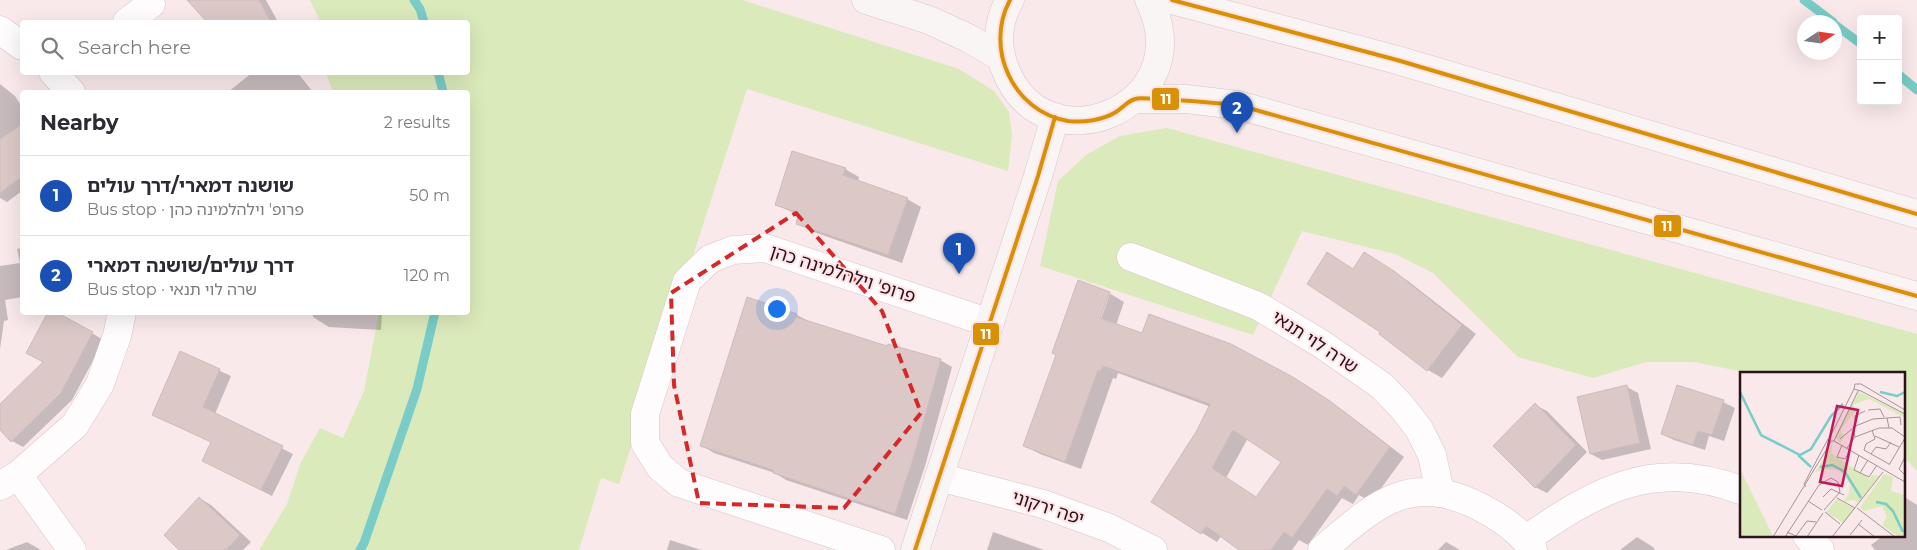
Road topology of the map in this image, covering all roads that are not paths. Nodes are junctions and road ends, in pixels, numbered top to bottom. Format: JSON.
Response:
{"nodes":[{"id":1,"x":866,"y":0,"type":"edge"},
{"id":2,"x":1010,"y":0,"type":"edge"},
{"id":3,"x":1149,"y":0,"type":"edge"},
{"id":4,"x":1172,"y":0,"type":"edge"},
{"id":5,"x":151,"y":4,"type":"dead end"},
{"id":6,"x":129,"y":20,"type":"edge"},
{"id":7,"x":0,"y":30,"type":"edge"},
{"id":8,"x":20,"y":45,"type":"edge"},
{"id":9,"x":1001,"y":57,"type":"junction"},
{"id":10,"x":1135,"y":100,"type":"junction"},
{"id":11,"x":1055,"y":117,"type":"junction"},
{"id":12,"x":1917,"y":214,"type":"edge"},
{"id":13,"x":1132,"y":257,"type":"dead end"},
{"id":14,"x":1917,"y":296,"type":"edge"},
{"id":15,"x":121,"y":315,"type":"edge"},
{"id":16,"x":990,"y":323,"type":"junction"},
{"id":17,"x":939,"y":477,"type":"junction"},
{"id":18,"x":9,"y":480,"type":"edge"},
{"id":19,"x":1740,"y":490,"type":"edge"},
{"id":20,"x":1440,"y":492,"type":"junction"},
{"id":21,"x":1809,"y":538,"type":"edge"},
{"id":22,"x":1529,"y":545,"type":"edge"},
{"id":23,"x":72,"y":550,"type":"edge"},
{"id":24,"x":881,"y":550,"type":"edge"},
{"id":25,"x":915,"y":550,"type":"edge"},
{"id":26,"x":1153,"y":550,"type":"edge"},
{"id":27,"x":1322,"y":550,"type":"edge"},
{"id":28,"x":1820,"y":550,"type":"edge"}],
"edges":[{"from":1,"to":9,"type":"street"},
{"from":2,"to":9,"type":"street"},
{"from":3,"to":10,"type":"street"},
{"from":4,"to":12,"type":"street"},
{"from":5,"to":6,"type":"street"},
{"from":7,"to":8,"type":"street"},
{"from":9,"to":11,"type":"street"},
{"from":10,"to":11,"type":"street"},
{"from":10,"to":14,"type":"street"},
{"from":11,"to":16,"type":"street"},
{"from":13,"to":20,"type":"street","name":"שרה לוי תנאי"},
{"from":15,"to":18,"type":"street"},
{"from":16,"to":17,"type":"street"},
{"from":16,"to":24,"type":"street","name":"פרופ' וילהלמינה כהן"},
{"from":17,"to":25,"type":"street"},
{"from":17,"to":26,"type":"street","name":"יפה ירקוני"},
{"from":18,"to":23,"type":"street"},
{"from":19,"to":22,"type":"street"},
{"from":20,"to":22,"type":"street"},
{"from":20,"to":27,"type":"street"},
{"from":21,"to":28,"type":"street"}]}
